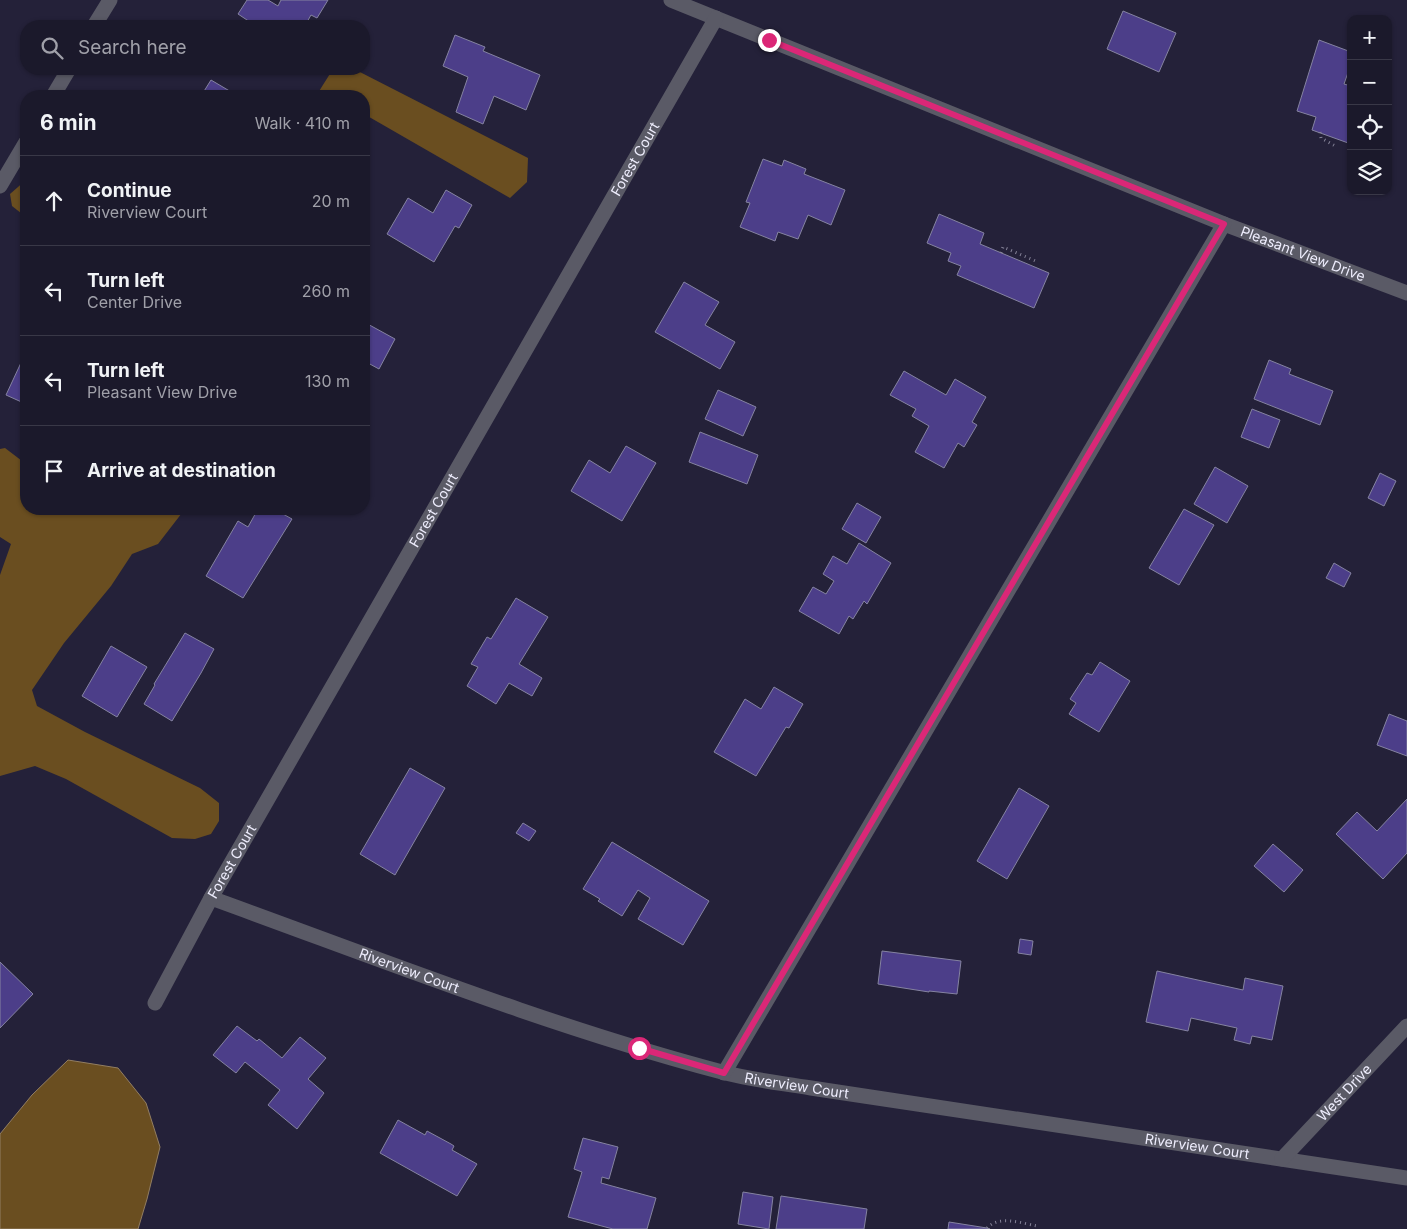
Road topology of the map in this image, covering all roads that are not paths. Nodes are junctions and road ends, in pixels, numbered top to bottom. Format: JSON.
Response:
{"nodes":[{"id":1,"x":110,"y":0,"type":"edge"},
{"id":2,"x":671,"y":0,"type":"edge"},
{"id":3,"x":716,"y":18,"type":"junction"},
{"id":4,"x":98,"y":20,"type":"edge"},
{"id":5,"x":65,"y":75,"type":"edge"},
{"id":6,"x":57,"y":90,"type":"edge"},
{"id":7,"x":20,"y":152,"type":"edge"},
{"id":8,"x":0,"y":186,"type":"edge"},
{"id":9,"x":1224,"y":224,"type":"junction"},
{"id":10,"x":1407,"y":293,"type":"edge"},
{"id":11,"x":211,"y":898,"type":"junction"},
{"id":12,"x":155,"y":1003,"type":"dead end"},
{"id":13,"x":1407,"y":1026,"type":"edge"},
{"id":14,"x":724,"y":1073,"type":"junction"},
{"id":15,"x":1282,"y":1158,"type":"junction"},
{"id":16,"x":1407,"y":1178,"type":"edge"}],
"edges":[{"from":1,"to":4,"type":"street"},
{"from":2,"to":3,"type":"street","name":"Pleasant View Drive"},
{"from":3,"to":9,"type":"street","name":"Pleasant View Drive"},
{"from":3,"to":11,"type":"street","name":"Forest Court"},
{"from":5,"to":6,"type":"street"},
{"from":7,"to":8,"type":"street"},
{"from":9,"to":10,"type":"street","name":"Pleasant View Drive"},
{"from":9,"to":14,"type":"street"},
{"from":11,"to":12,"type":"street","name":"Forest Court"},
{"from":11,"to":14,"type":"street","name":"Riverview Court"},
{"from":13,"to":15,"type":"street","name":"West Drive"},
{"from":14,"to":15,"type":"street","name":"Riverview Court"},
{"from":15,"to":16,"type":"street","name":"Riverview Court"}]}
